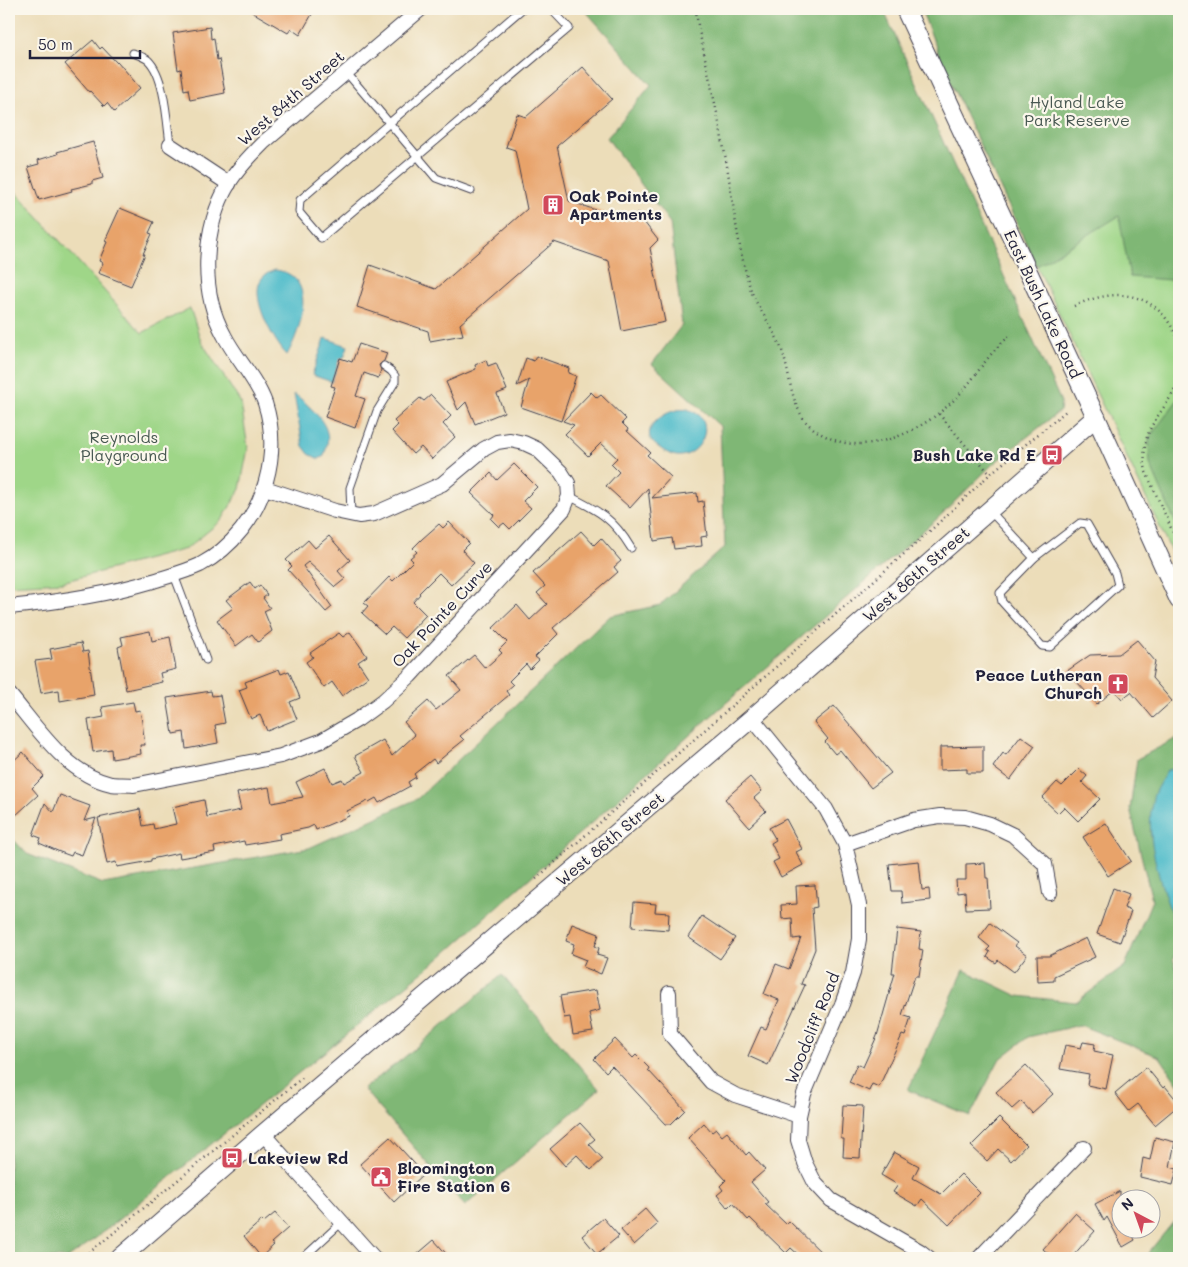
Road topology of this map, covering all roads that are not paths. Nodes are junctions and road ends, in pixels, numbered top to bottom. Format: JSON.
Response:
{"nodes":[{"id":1,"x":421,"y":9,"type":"edge"},
{"id":2,"x":522,"y":9,"type":"edge"},
{"id":3,"x":551,"y":9,"type":"edge"},
{"id":4,"x":905,"y":9,"type":"edge"},
{"id":5,"x":133,"y":53,"type":"dead end"},
{"id":6,"x":346,"y":72,"type":"junction"},
{"id":7,"x":389,"y":124,"type":"junction"},
{"id":8,"x":170,"y":145,"type":"joint"},
{"id":9,"x":417,"y":157,"type":"junction"},
{"id":10,"x":229,"y":184,"type":"junction"},
{"id":11,"x":471,"y":190,"type":"dead end"},
{"id":12,"x":384,"y":366,"type":"dead end"},
{"id":13,"x":1096,"y":417,"type":"junction"},
{"id":14,"x":264,"y":488,"type":"junction"},
{"id":15,"x":569,"y":496,"type":"junction"},
{"id":16,"x":990,"y":510,"type":"junction"},
{"id":17,"x":351,"y":514,"type":"junction"},
{"id":18,"x":631,"y":548,"type":"dead end"},
{"id":19,"x":1034,"y":558,"type":"junction"},
{"id":20,"x":174,"y":575,"type":"junction"},
{"id":21,"x":1179,"y":600,"type":"edge"},
{"id":22,"x":9,"y":607,"type":"edge"},
{"id":23,"x":206,"y":660,"type":"dead end"},
{"id":24,"x":9,"y":694,"type":"edge"},
{"id":25,"x":752,"y":718,"type":"junction"},
{"id":26,"x":845,"y":844,"type":"junction"},
{"id":27,"x":1050,"y":893,"type":"dead end"},
{"id":28,"x":669,"y":993,"type":"dead end"},
{"id":29,"x":799,"y":1116,"type":"junction"},
{"id":30,"x":263,"y":1134,"type":"junction"},
{"id":31,"x":1084,"y":1148,"type":"dead end"},
{"id":32,"x":342,"y":1222,"type":"junction"},
{"id":33,"x":120,"y":1258,"type":"edge"},
{"id":34,"x":303,"y":1258,"type":"edge"},
{"id":35,"x":374,"y":1258,"type":"edge"},
{"id":36,"x":929,"y":1258,"type":"edge"},
{"id":37,"x":979,"y":1258,"type":"edge"}],
"edges":[{"from":1,"to":6,"type":"street","name":"West 84th Street"},
{"from":2,"to":7,"type":"lane"},
{"from":3,"to":9,"type":"lane"},
{"from":4,"to":13,"type":"street","name":"East Bush Lake Road"},
{"from":5,"to":8,"type":"lane"},
{"from":6,"to":7,"type":"lane"},
{"from":6,"to":10,"type":"street","name":"West 84th Street"},
{"from":7,"to":9,"type":"lane"},
{"from":7,"to":9,"type":"lane"},
{"from":8,"to":10,"type":"street"},
{"from":9,"to":11,"type":"lane"},
{"from":10,"to":14,"type":"street","name":"West 84th Street"},
{"from":12,"to":17,"type":"lane"},
{"from":13,"to":16,"type":"street","name":"West 86th Street"},
{"from":13,"to":21,"type":"street","name":"East Bush Lake Road"},
{"from":14,"to":17,"type":"street"},
{"from":14,"to":20,"type":"street","name":"West 84th Street"},
{"from":15,"to":17,"type":"street"},
{"from":15,"to":18,"type":"lane"},
{"from":15,"to":24,"type":"street","name":"Oak Pointe Curve"},
{"from":16,"to":19,"type":"lane"},
{"from":16,"to":25,"type":"street","name":"West 86th Street"},
{"from":19,"to":19,"type":"lane"},
{"from":20,"to":22,"type":"street","name":"West 84th Street"},
{"from":20,"to":23,"type":"lane"},
{"from":25,"to":26,"type":"street","name":"Woodcliff Road"},
{"from":25,"to":30,"type":"street","name":"West 86th Street"},
{"from":26,"to":27,"type":"street"},
{"from":26,"to":29,"type":"street","name":"Woodcliff Road"},
{"from":28,"to":29,"type":"street"},
{"from":29,"to":36,"type":"street","name":"Woodcliff Road"},
{"from":30,"to":32,"type":"street"},
{"from":30,"to":33,"type":"street","name":"West 86th Street"},
{"from":31,"to":37,"type":"street"},
{"from":32,"to":34,"type":"lane"},
{"from":32,"to":35,"type":"street"}]}
